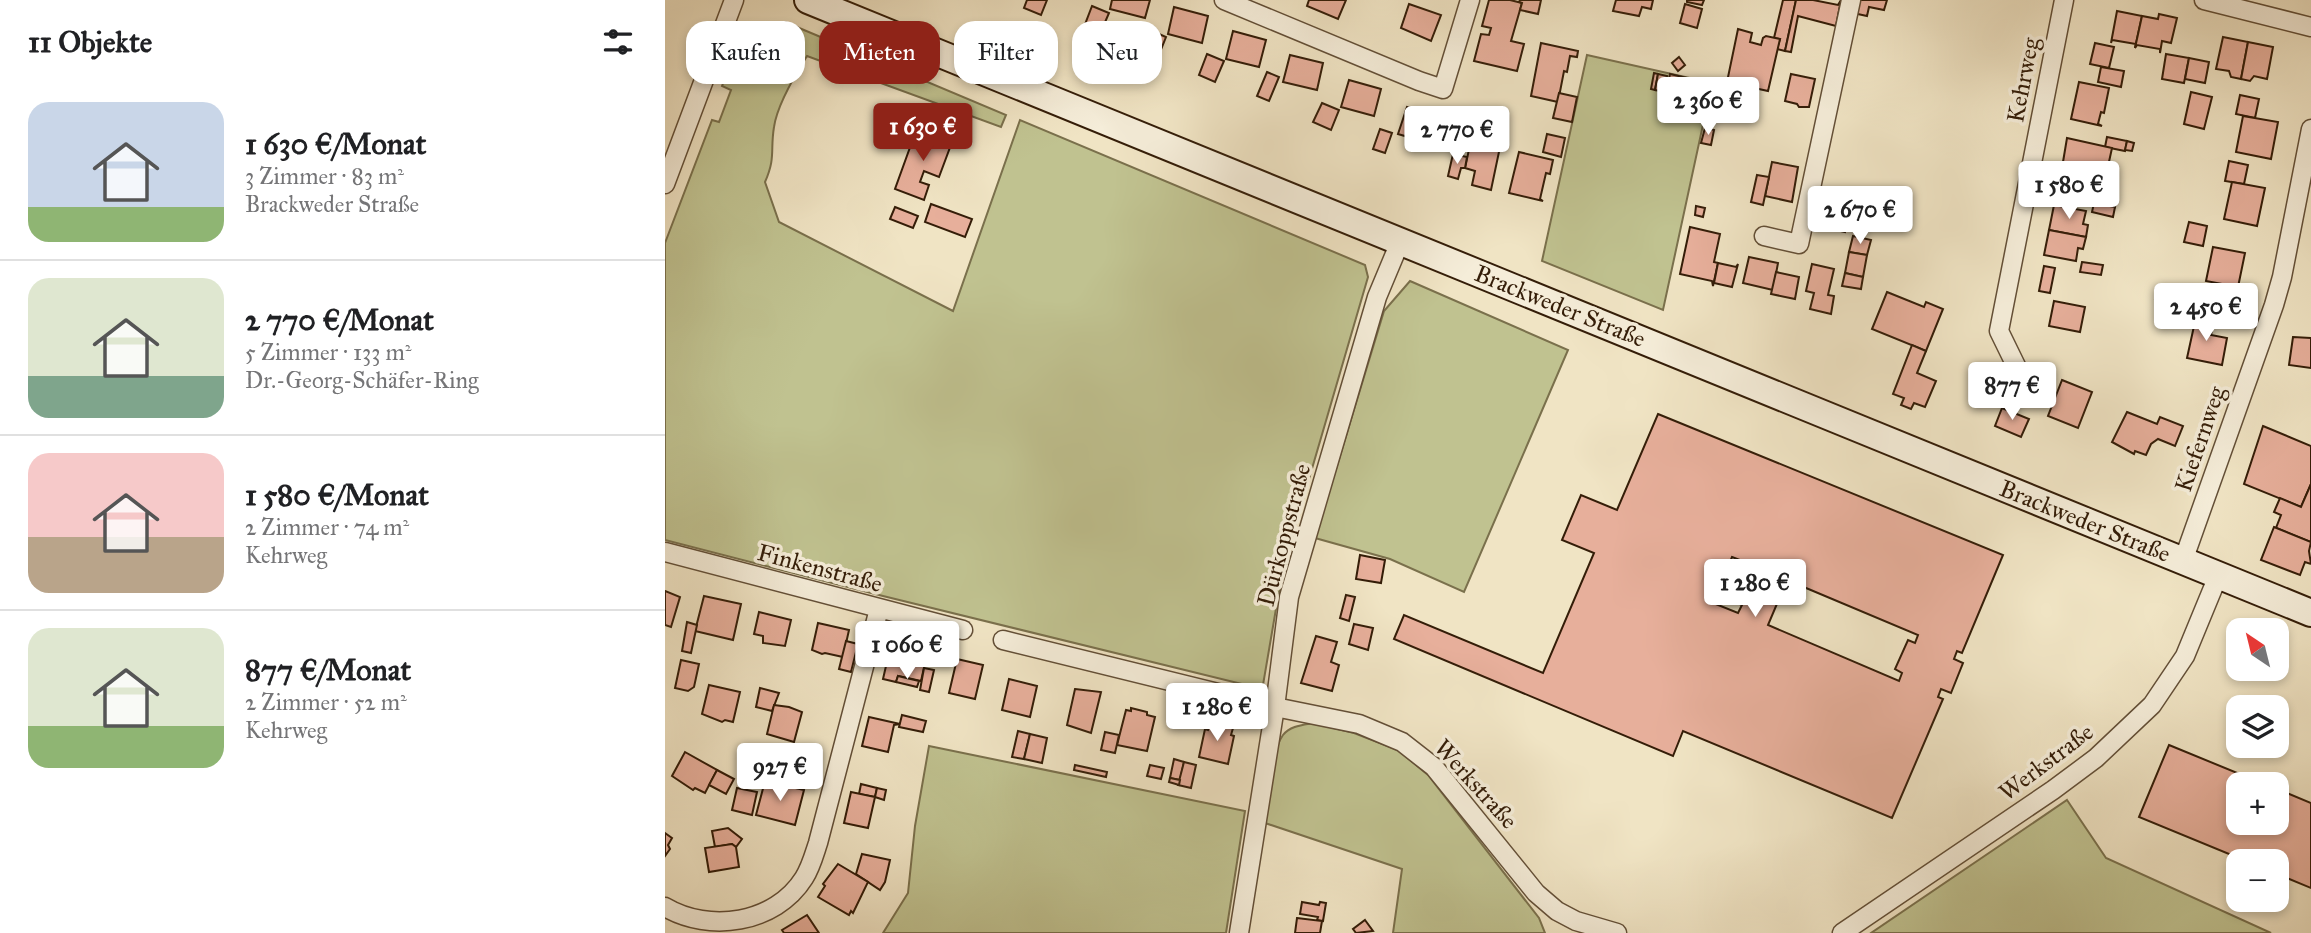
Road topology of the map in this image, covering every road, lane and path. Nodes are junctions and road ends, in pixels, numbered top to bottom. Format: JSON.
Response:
{"nodes":[{"id":1,"x":734,"y":0,"type":"edge"},
{"id":2,"x":808,"y":0,"type":"edge"},
{"id":3,"x":1224,"y":0,"type":"edge"},
{"id":4,"x":1470,"y":0,"type":"edge"},
{"id":5,"x":1851,"y":0,"type":"edge"},
{"id":6,"x":2064,"y":0,"type":"edge"},
{"id":7,"x":2204,"y":0,"type":"edge"},
{"id":8,"x":2311,"y":27,"type":"edge"},
{"id":9,"x":2311,"y":129,"type":"edge"},
{"id":10,"x":665,"y":184,"type":"edge"},
{"id":11,"x":1764,"y":236,"type":"dead end"},
{"id":12,"x":1400,"y":242,"type":"junction"},
{"id":13,"x":2019,"y":372,"type":"dead end"},
{"id":14,"x":665,"y":552,"type":"edge"},
{"id":15,"x":2183,"y":561,"type":"junction"},
{"id":16,"x":2218,"y":576,"type":"junction"},
{"id":17,"x":879,"y":609,"type":"junction"},
{"id":18,"x":2311,"y":613,"type":"edge"},
{"id":19,"x":963,"y":630,"type":"dead end"},
{"id":20,"x":1003,"y":640,"type":"dead end"},
{"id":21,"x":1275,"y":706,"type":"junction"},
{"id":22,"x":665,"y":907,"type":"edge"},
{"id":23,"x":1239,"y":933,"type":"edge"},
{"id":24,"x":1617,"y":933,"type":"edge"},
{"id":25,"x":1842,"y":933,"type":"edge"}],
"edges":[{"from":1,"to":10,"type":"street"},
{"from":2,"to":12,"type":"street","name":"Brackweder Straße"},
{"from":3,"to":4,"type":"street"},
{"from":5,"to":11,"type":"street"},
{"from":6,"to":13,"type":"street","name":"Kehrweg"},
{"from":7,"to":8,"type":"street"},
{"from":9,"to":15,"type":"street","name":"Kiefernweg"},
{"from":12,"to":15,"type":"street","name":"Brackweder Straße"},
{"from":12,"to":21,"type":"street","name":"Dürkoppstraße"},
{"from":14,"to":17,"type":"street","name":"Finkenstraße"},
{"from":15,"to":16,"type":"street","name":"Brackweder Straße"},
{"from":16,"to":18,"type":"street","name":"Brackweder Straße"},
{"from":16,"to":25,"type":"street","name":"Werkstraße"},
{"from":17,"to":19,"type":"street","name":"Finkenstraße"},
{"from":17,"to":22,"type":"street"},
{"from":20,"to":21,"type":"street"},
{"from":21,"to":23,"type":"street","name":"Dürkoppstraße"},
{"from":21,"to":24,"type":"street","name":"Werkstraße"}]}
